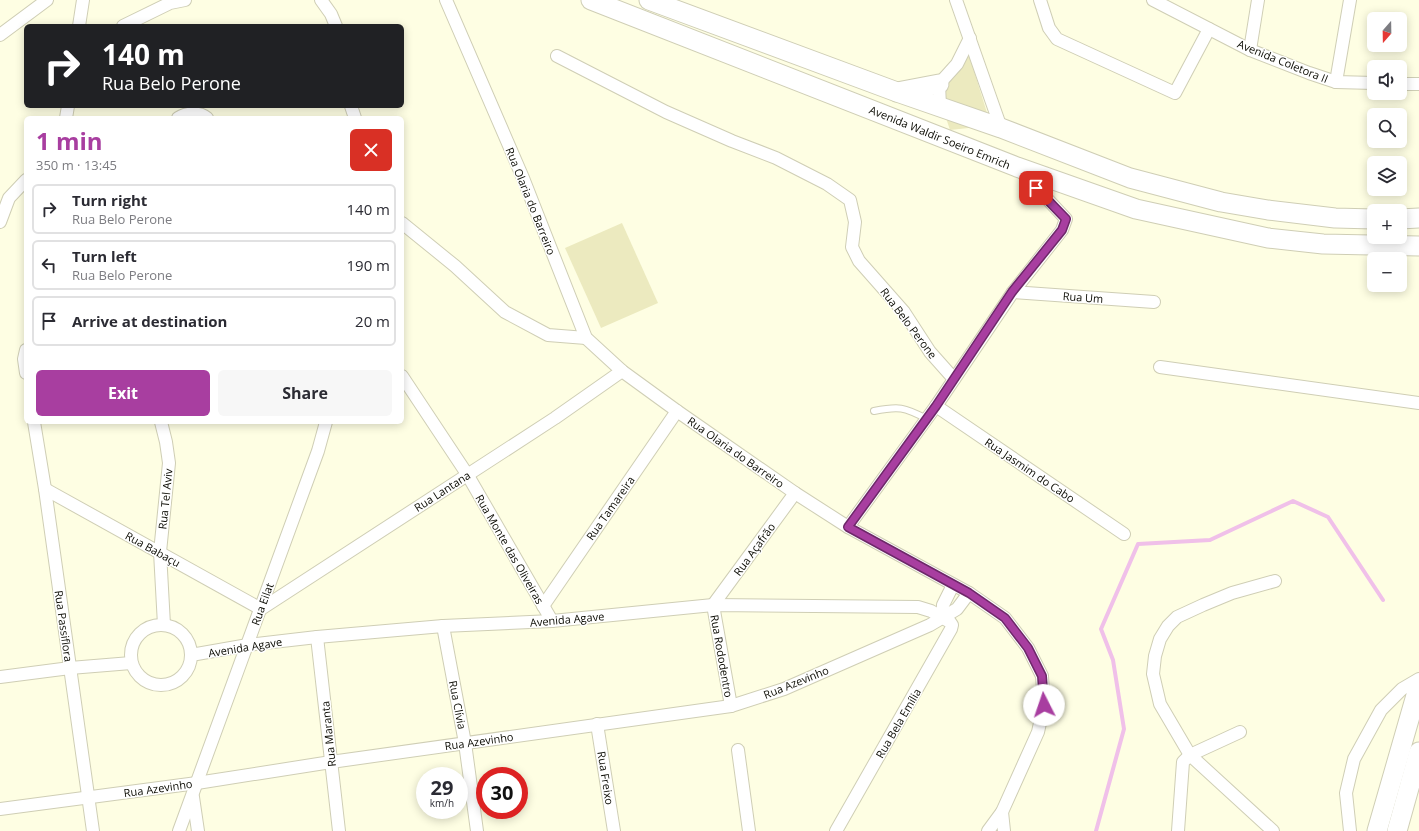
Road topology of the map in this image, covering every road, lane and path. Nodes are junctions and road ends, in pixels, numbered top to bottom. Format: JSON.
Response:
{"nodes":[{"id":1,"x":47,"y":0,"type":"edge"},
{"id":2,"x":83,"y":0,"type":"edge"},
{"id":3,"x":185,"y":0,"type":"edge"},
{"id":4,"x":321,"y":0,"type":"edge"},
{"id":5,"x":446,"y":0,"type":"edge"},
{"id":6,"x":591,"y":0,"type":"edge"},
{"id":7,"x":649,"y":0,"type":"edge"},
{"id":8,"x":956,"y":0,"type":"edge"},
{"id":9,"x":1040,"y":0,"type":"edge"},
{"id":10,"x":1258,"y":0,"type":"edge"},
{"id":11,"x":1350,"y":0,"type":"edge"},
{"id":12,"x":1156,"y":1,"type":"edge"},
{"id":13,"x":79,"y":24,"type":"edge"},
{"id":14,"x":127,"y":24,"type":"edge"},
{"id":15,"x":335,"y":24,"type":"edge"},
{"id":16,"x":1209,"y":29,"type":"junction"},
{"id":17,"x":0,"y":35,"type":"edge"},
{"id":18,"x":970,"y":38,"type":"junction"},
{"id":19,"x":1250,"y":50,"type":"junction"},
{"id":20,"x":557,"y":56,"type":"dead end"},
{"id":21,"x":1336,"y":82,"type":"junction"},
{"id":22,"x":1367,"y":83,"type":"edge"},
{"id":23,"x":939,"y":84,"type":"junction"},
{"id":24,"x":1407,"y":84,"type":"edge"},
{"id":25,"x":1419,"y":84,"type":"edge"},
{"id":26,"x":897,"y":92,"type":"junction"},
{"id":27,"x":940,"y":107,"type":"junction"},
{"id":28,"x":181,"y":116,"type":"edge"},
{"id":29,"x":205,"y":116,"type":"edge"},
{"id":30,"x":1001,"y":128,"type":"junction"},
{"id":31,"x":950,"y":140,"type":"junction"},
{"id":32,"x":1017,"y":167,"type":"junction"},
{"id":33,"x":24,"y":182,"type":"edge"},
{"id":34,"x":1419,"y":218,"type":"edge"},
{"id":35,"x":1367,"y":219,"type":"edge"},
{"id":36,"x":1407,"y":219,"type":"edge"},
{"id":37,"x":0,"y":222,"type":"edge"},
{"id":38,"x":404,"y":225,"type":"edge"},
{"id":39,"x":1419,"y":246,"type":"edge"},
{"id":40,"x":1012,"y":292,"type":"junction"},
{"id":41,"x":1154,"y":302,"type":"dead end"},
{"id":42,"x":586,"y":338,"type":"junction"},
{"id":43,"x":1160,"y":367,"type":"dead end"},
{"id":44,"x":622,"y":371,"type":"junction"},
{"id":45,"x":404,"y":379,"type":"edge"},
{"id":46,"x":954,"y":379,"type":"junction"},
{"id":47,"x":1419,"y":403,"type":"edge"},
{"id":48,"x":936,"y":406,"type":"junction"},
{"id":49,"x":677,"y":411,"type":"junction"},
{"id":50,"x":874,"y":411,"type":"dead end"},
{"id":51,"x":927,"y":419,"type":"junction"},
{"id":52,"x":34,"y":424,"type":"edge"},
{"id":53,"x":162,"y":424,"type":"edge"},
{"id":54,"x":325,"y":424,"type":"edge"},
{"id":55,"x":467,"y":474,"type":"junction"},
{"id":56,"x":45,"y":489,"type":"junction"},
{"id":57,"x":795,"y":493,"type":"junction"},
{"id":58,"x":848,"y":527,"type":"junction"},
{"id":59,"x":1124,"y":534,"type":"dead end"},
{"id":60,"x":160,"y":552,"type":"junction"},
{"id":61,"x":1275,"y":581,"type":"dead end"},
{"id":62,"x":954,"y":585,"type":"junction"},
{"id":63,"x":969,"y":593,"type":"junction"},
{"id":64,"x":713,"y":605,"type":"junction"},
{"id":65,"x":543,"y":606,"type":"junction"},
{"id":66,"x":261,"y":609,"type":"junction"},
{"id":67,"x":942,"y":618,"type":"junction"},
{"id":68,"x":552,"y":621,"type":"junction"},
{"id":69,"x":164,"y":624,"type":"junction"},
{"id":70,"x":443,"y":626,"type":"junction"},
{"id":71,"x":317,"y":637,"type":"junction"},
{"id":72,"x":248,"y":644,"type":"junction"},
{"id":73,"x":191,"y":655,"type":"junction"},
{"id":74,"x":131,"y":663,"type":"junction"},
{"id":75,"x":70,"y":668,"type":"junction"},
{"id":76,"x":0,"y":677,"type":"edge"},
{"id":77,"x":1419,"y":679,"type":"edge"},
{"id":78,"x":1419,"y":685,"type":"edge"},
{"id":79,"x":731,"y":706,"type":"junction"},
{"id":80,"x":597,"y":724,"type":"junction"},
{"id":81,"x":1240,"y":732,"type":"dead end"},
{"id":82,"x":465,"y":743,"type":"junction"},
{"id":83,"x":738,"y":750,"type":"dead end"},
{"id":84,"x":1419,"y":752,"type":"edge"},
{"id":85,"x":1190,"y":755,"type":"junction"},
{"id":86,"x":331,"y":762,"type":"junction"},
{"id":87,"x":197,"y":783,"type":"junction"},
{"id":88,"x":193,"y":796,"type":"junction"},
{"id":89,"x":89,"y":797,"type":"junction"},
{"id":90,"x":0,"y":809,"type":"edge"},
{"id":91,"x":1002,"y":812,"type":"junction"},
{"id":92,"x":93,"y":831,"type":"edge"},
{"id":93,"x":180,"y":831,"type":"edge"},
{"id":94,"x":198,"y":831,"type":"edge"},
{"id":95,"x":339,"y":831,"type":"edge"},
{"id":96,"x":477,"y":831,"type":"edge"},
{"id":97,"x":614,"y":831,"type":"edge"},
{"id":98,"x":749,"y":831,"type":"edge"},
{"id":99,"x":836,"y":831,"type":"edge"},
{"id":100,"x":988,"y":831,"type":"edge"},
{"id":101,"x":1004,"y":831,"type":"edge"},
{"id":102,"x":1178,"y":831,"type":"edge"},
{"id":103,"x":1273,"y":831,"type":"edge"},
{"id":104,"x":1350,"y":831,"type":"edge"},
{"id":105,"x":1376,"y":831,"type":"edge"},
{"id":106,"x":1397,"y":831,"type":"edge"}],
"edges":[{"from":1,"to":17,"type":"street"},
{"from":2,"to":13,"type":"street"},
{"from":3,"to":14,"type":"street"},
{"from":4,"to":15,"type":"street"},
{"from":5,"to":42,"type":"street","name":"Rua Olaria do Barreiro"},
{"from":6,"to":31,"type":"main road","name":"Avenida Waldir Soeiro Emrich"},
{"from":7,"to":26,"type":"main road"},
{"from":8,"to":18,"type":"street"},
{"from":9,"to":16,"type":"street"},
{"from":10,"to":19,"type":"street"},
{"from":11,"to":21,"type":"street"},
{"from":12,"to":16,"type":"street","name":"Avenida Coletora II"},
{"from":16,"to":19,"type":"street","name":"Avenida Coletora II"},
{"from":18,"to":23,"type":"street"},
{"from":18,"to":30,"type":"street"},
{"from":19,"to":21,"type":"street","name":"Avenida Coletora II"},
{"from":20,"to":46,"type":"street","name":"Rua Belo Perone"},
{"from":21,"to":22,"type":"street","name":"Avenida Coletora II"},
{"from":23,"to":26,"type":"main road"},
{"from":23,"to":27,"type":"street"},
{"from":24,"to":25,"type":"street"},
{"from":26,"to":27,"type":"main road"},
{"from":27,"to":30,"type":"main road"},
{"from":27,"to":31,"type":"main road"},
{"from":28,"to":29,"type":"street"},
{"from":30,"to":31,"type":"main road"},
{"from":30,"to":35,"type":"main road"},
{"from":31,"to":32,"type":"main road","name":"Avenida Waldir Soeiro Emrich"},
{"from":32,"to":39,"type":"main road","name":"Avenida Waldir Soeiro Emrich"},
{"from":32,"to":40,"type":"street"},
{"from":33,"to":37,"type":"street"},
{"from":34,"to":36,"type":"main road"},
{"from":38,"to":42,"type":"street"},
{"from":40,"to":41,"type":"street","name":"Rua Um"},
{"from":40,"to":46,"type":"street"},
{"from":42,"to":44,"type":"street","name":"Rua Olaria do Barreiro"},
{"from":43,"to":47,"type":"street"},
{"from":44,"to":49,"type":"street","name":"Rua Olaria do Barreiro"},
{"from":44,"to":55,"type":"street","name":"Rua Lantana"},
{"from":45,"to":55,"type":"street","name":"Rua Monte das Oliveiras"},
{"from":46,"to":48,"type":"street"},
{"from":48,"to":51,"type":"street"},
{"from":48,"to":59,"type":"street","name":"Rua Jasmim do Cabo"},
{"from":49,"to":57,"type":"street","name":"Rua Olaria do Barreiro"},
{"from":49,"to":65,"type":"street","name":"Rua Tamareira"},
{"from":50,"to":51,"type":"lane"},
{"from":51,"to":58,"type":"street"},
{"from":52,"to":56,"type":"street","name":"Rua Passiflora"},
{"from":53,"to":60,"type":"street","name":"Rua Tel Aviv"},
{"from":54,"to":66,"type":"street","name":"Rua Eilat"},
{"from":55,"to":65,"type":"street","name":"Rua Monte das Oliveiras"},
{"from":55,"to":66,"type":"street","name":"Rua Lantana"},
{"from":56,"to":60,"type":"street","name":"Rua Babaçu"},
{"from":56,"to":75,"type":"street","name":"Rua Passiflora"},
{"from":57,"to":58,"type":"street","name":"Rua Olaria do Barreiro"},
{"from":57,"to":64,"type":"street","name":"Rua Açafrão"},
{"from":58,"to":62,"type":"street","name":"Rua Olaria do Barreiro"},
{"from":60,"to":66,"type":"street","name":"Rua Babaçu"},
{"from":60,"to":69,"type":"street","name":"Rua Tel Aviv"},
{"from":61,"to":85,"type":"street"},
{"from":62,"to":63,"type":"street","name":"Rua Olaria do Barreiro"},
{"from":62,"to":67,"type":"street"},
{"from":63,"to":67,"type":"street","name":"Rua Azevinho"},
{"from":63,"to":91,"type":"street","name":"Rua Olaria do Barreiro"},
{"from":64,"to":67,"type":"street","name":"Avenida Agave"},
{"from":64,"to":68,"type":"street","name":"Avenida Agave"},
{"from":64,"to":79,"type":"street","name":"Rua Rododentro"},
{"from":65,"to":68,"type":"street","name":"Rua Monte das Oliveiras"},
{"from":66,"to":72,"type":"street","name":"Rua Eilat"},
{"from":67,"to":79,"type":"street","name":"Rua Azevinho"},
{"from":67,"to":99,"type":"street","name":"Rua Bela Emília"},
{"from":68,"to":70,"type":"street","name":"Avenida Agave"},
{"from":69,"to":73,"type":"street"},
{"from":69,"to":74,"type":"street"},
{"from":70,"to":71,"type":"street","name":"Avenida Agave"},
{"from":70,"to":82,"type":"street","name":"Rua Clívia"},
{"from":71,"to":72,"type":"street","name":"Avenida Agave"},
{"from":71,"to":86,"type":"street","name":"Rua Maranta"},
{"from":72,"to":73,"type":"street","name":"Avenida Agave"},
{"from":72,"to":87,"type":"street","name":"Rua Eilat"},
{"from":73,"to":74,"type":"street"},
{"from":74,"to":75,"type":"street"},
{"from":75,"to":76,"type":"street"},
{"from":75,"to":89,"type":"street","name":"Rua Passiflora"},
{"from":77,"to":104,"type":"street"},
{"from":78,"to":105,"type":"main road"},
{"from":79,"to":80,"type":"street","name":"Rua Azevinho"},
{"from":80,"to":82,"type":"street","name":"Rua Azevinho"},
{"from":80,"to":97,"type":"street","name":"Rua Freixo"},
{"from":81,"to":85,"type":"street"},
{"from":82,"to":86,"type":"street","name":"Rua Azevinho"},
{"from":82,"to":96,"type":"street","name":"Rua Clívia"},
{"from":83,"to":98,"type":"street"},
{"from":84,"to":106,"type":"main road"},
{"from":85,"to":102,"type":"street"},
{"from":85,"to":103,"type":"street"},
{"from":86,"to":87,"type":"street","name":"Rua Azevinho"},
{"from":86,"to":95,"type":"street","name":"Rua Maranta"},
{"from":87,"to":88,"type":"street","name":"Rua Eilat"},
{"from":87,"to":89,"type":"street","name":"Rua Azevinho"},
{"from":88,"to":93,"type":"street","name":"Rua Eilat"},
{"from":88,"to":94,"type":"street"},
{"from":89,"to":90,"type":"street","name":"Rua Azevinho"},
{"from":89,"to":92,"type":"street","name":"Rua Passiflora"},
{"from":91,"to":100,"type":"street","name":"Rua Olaria do Barreiro"},
{"from":91,"to":101,"type":"street"}]}
